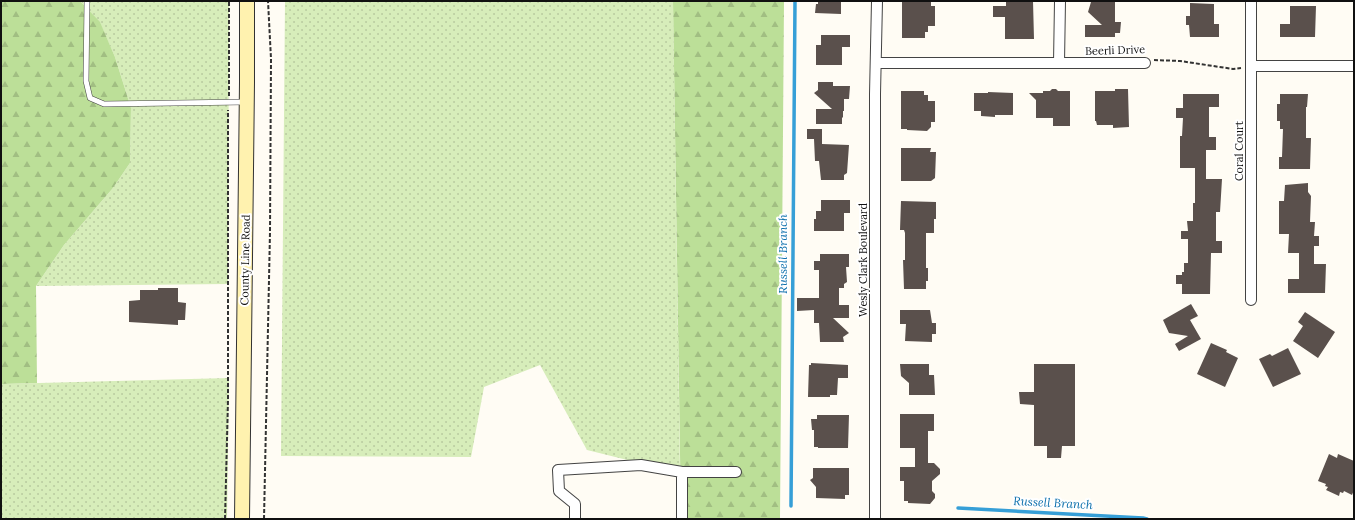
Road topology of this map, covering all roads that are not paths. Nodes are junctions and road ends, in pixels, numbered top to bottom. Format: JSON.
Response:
{"nodes":[{"id":1,"x":87,"y":1,"type":"edge"},
{"id":2,"x":247,"y":1,"type":"edge"},
{"id":3,"x":877,"y":1,"type":"edge"},
{"id":4,"x":1060,"y":1,"type":"edge"},
{"id":5,"x":1251,"y":1,"type":"edge"},
{"id":6,"x":876,"y":63,"type":"junction"},
{"id":7,"x":1145,"y":63,"type":"road end"},
{"id":8,"x":1059,"y":64,"type":"junction"},
{"id":9,"x":1251,"y":66,"type":"junction"},
{"id":10,"x":1354,"y":66,"type":"edge"},
{"id":11,"x":246,"y":102,"type":"junction"},
{"id":12,"x":1251,"y":300,"type":"dead end"},
{"id":13,"x":682,"y":472,"type":"junction"},
{"id":14,"x":736,"y":472,"type":"dead end"},
{"id":15,"x":242,"y":519,"type":"edge"},
{"id":16,"x":575,"y":519,"type":"edge"},
{"id":17,"x":682,"y":519,"type":"edge"},
{"id":18,"x":874,"y":519,"type":"edge"}],
"edges":[{"from":1,"to":11,"type":"lane"},
{"from":2,"to":11,"type":"main road","name":"County Line Road"},
{"from":3,"to":6,"type":"street","name":"Wesly Clark Boulevard"},
{"from":4,"to":8,"type":"street"},
{"from":5,"to":9,"type":"street","name":"Coral Court"},
{"from":6,"to":8,"type":"street","name":"Beerli Drive"},
{"from":6,"to":18,"type":"street","name":"Wesly Clark Boulevard"},
{"from":7,"to":8,"type":"street","name":"Beerli Drive"},
{"from":9,"to":10,"type":"street"},
{"from":9,"to":12,"type":"street","name":"Coral Court"},
{"from":11,"to":15,"type":"main road","name":"County Line Road"},
{"from":13,"to":14,"type":"street"},
{"from":13,"to":16,"type":"street"},
{"from":13,"to":17,"type":"street"}]}
